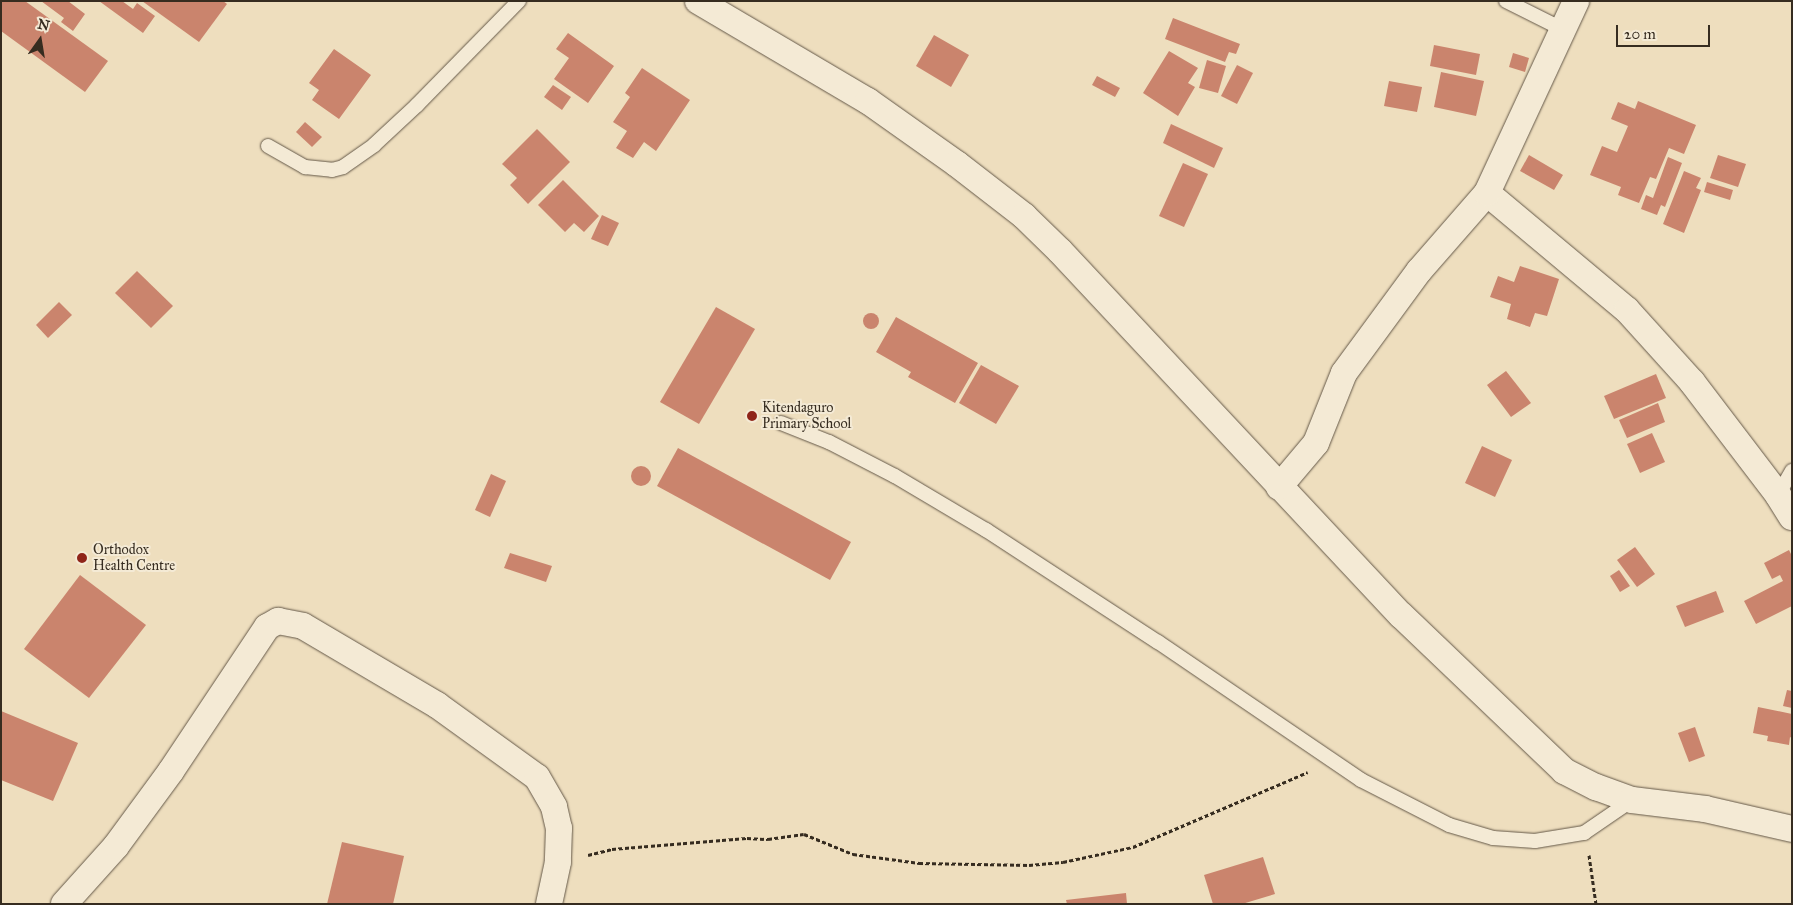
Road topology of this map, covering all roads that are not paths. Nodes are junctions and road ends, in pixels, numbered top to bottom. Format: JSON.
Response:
{"nodes":[{"id":1,"x":519,"y":1,"type":"edge"},
{"id":2,"x":698,"y":1,"type":"edge"},
{"id":3,"x":1506,"y":1,"type":"edge"},
{"id":4,"x":1576,"y":1,"type":"edge"},
{"id":5,"x":1562,"y":29,"type":"junction"},
{"id":6,"x":268,"y":146,"type":"dead end"},
{"id":7,"x":1486,"y":193,"type":"junction"},
{"id":8,"x":781,"y":423,"type":"dead end"},
{"id":9,"x":1792,"y":471,"type":"edge"},
{"id":10,"x":1279,"y":486,"type":"junction"},
{"id":11,"x":1778,"y":495,"type":"junction"},
{"id":12,"x":1792,"y":517,"type":"edge"},
{"id":13,"x":1632,"y":800,"type":"junction"},
{"id":14,"x":1792,"y":829,"type":"edge"},
{"id":15,"x":64,"y":904,"type":"edge"},
{"id":16,"x":549,"y":904,"type":"edge"}],
"edges":[{"from":1,"to":6,"type":"lane"},
{"from":2,"to":10,"type":"street"},
{"from":3,"to":5,"type":"lane"},
{"from":4,"to":5,"type":"street"},
{"from":5,"to":7,"type":"street"},
{"from":7,"to":10,"type":"street"},
{"from":7,"to":11,"type":"street"},
{"from":8,"to":13,"type":"lane"},
{"from":9,"to":11,"type":"lane"},
{"from":10,"to":13,"type":"street"},
{"from":11,"to":12,"type":"street"},
{"from":13,"to":14,"type":"street"},
{"from":15,"to":16,"type":"street"}]}
